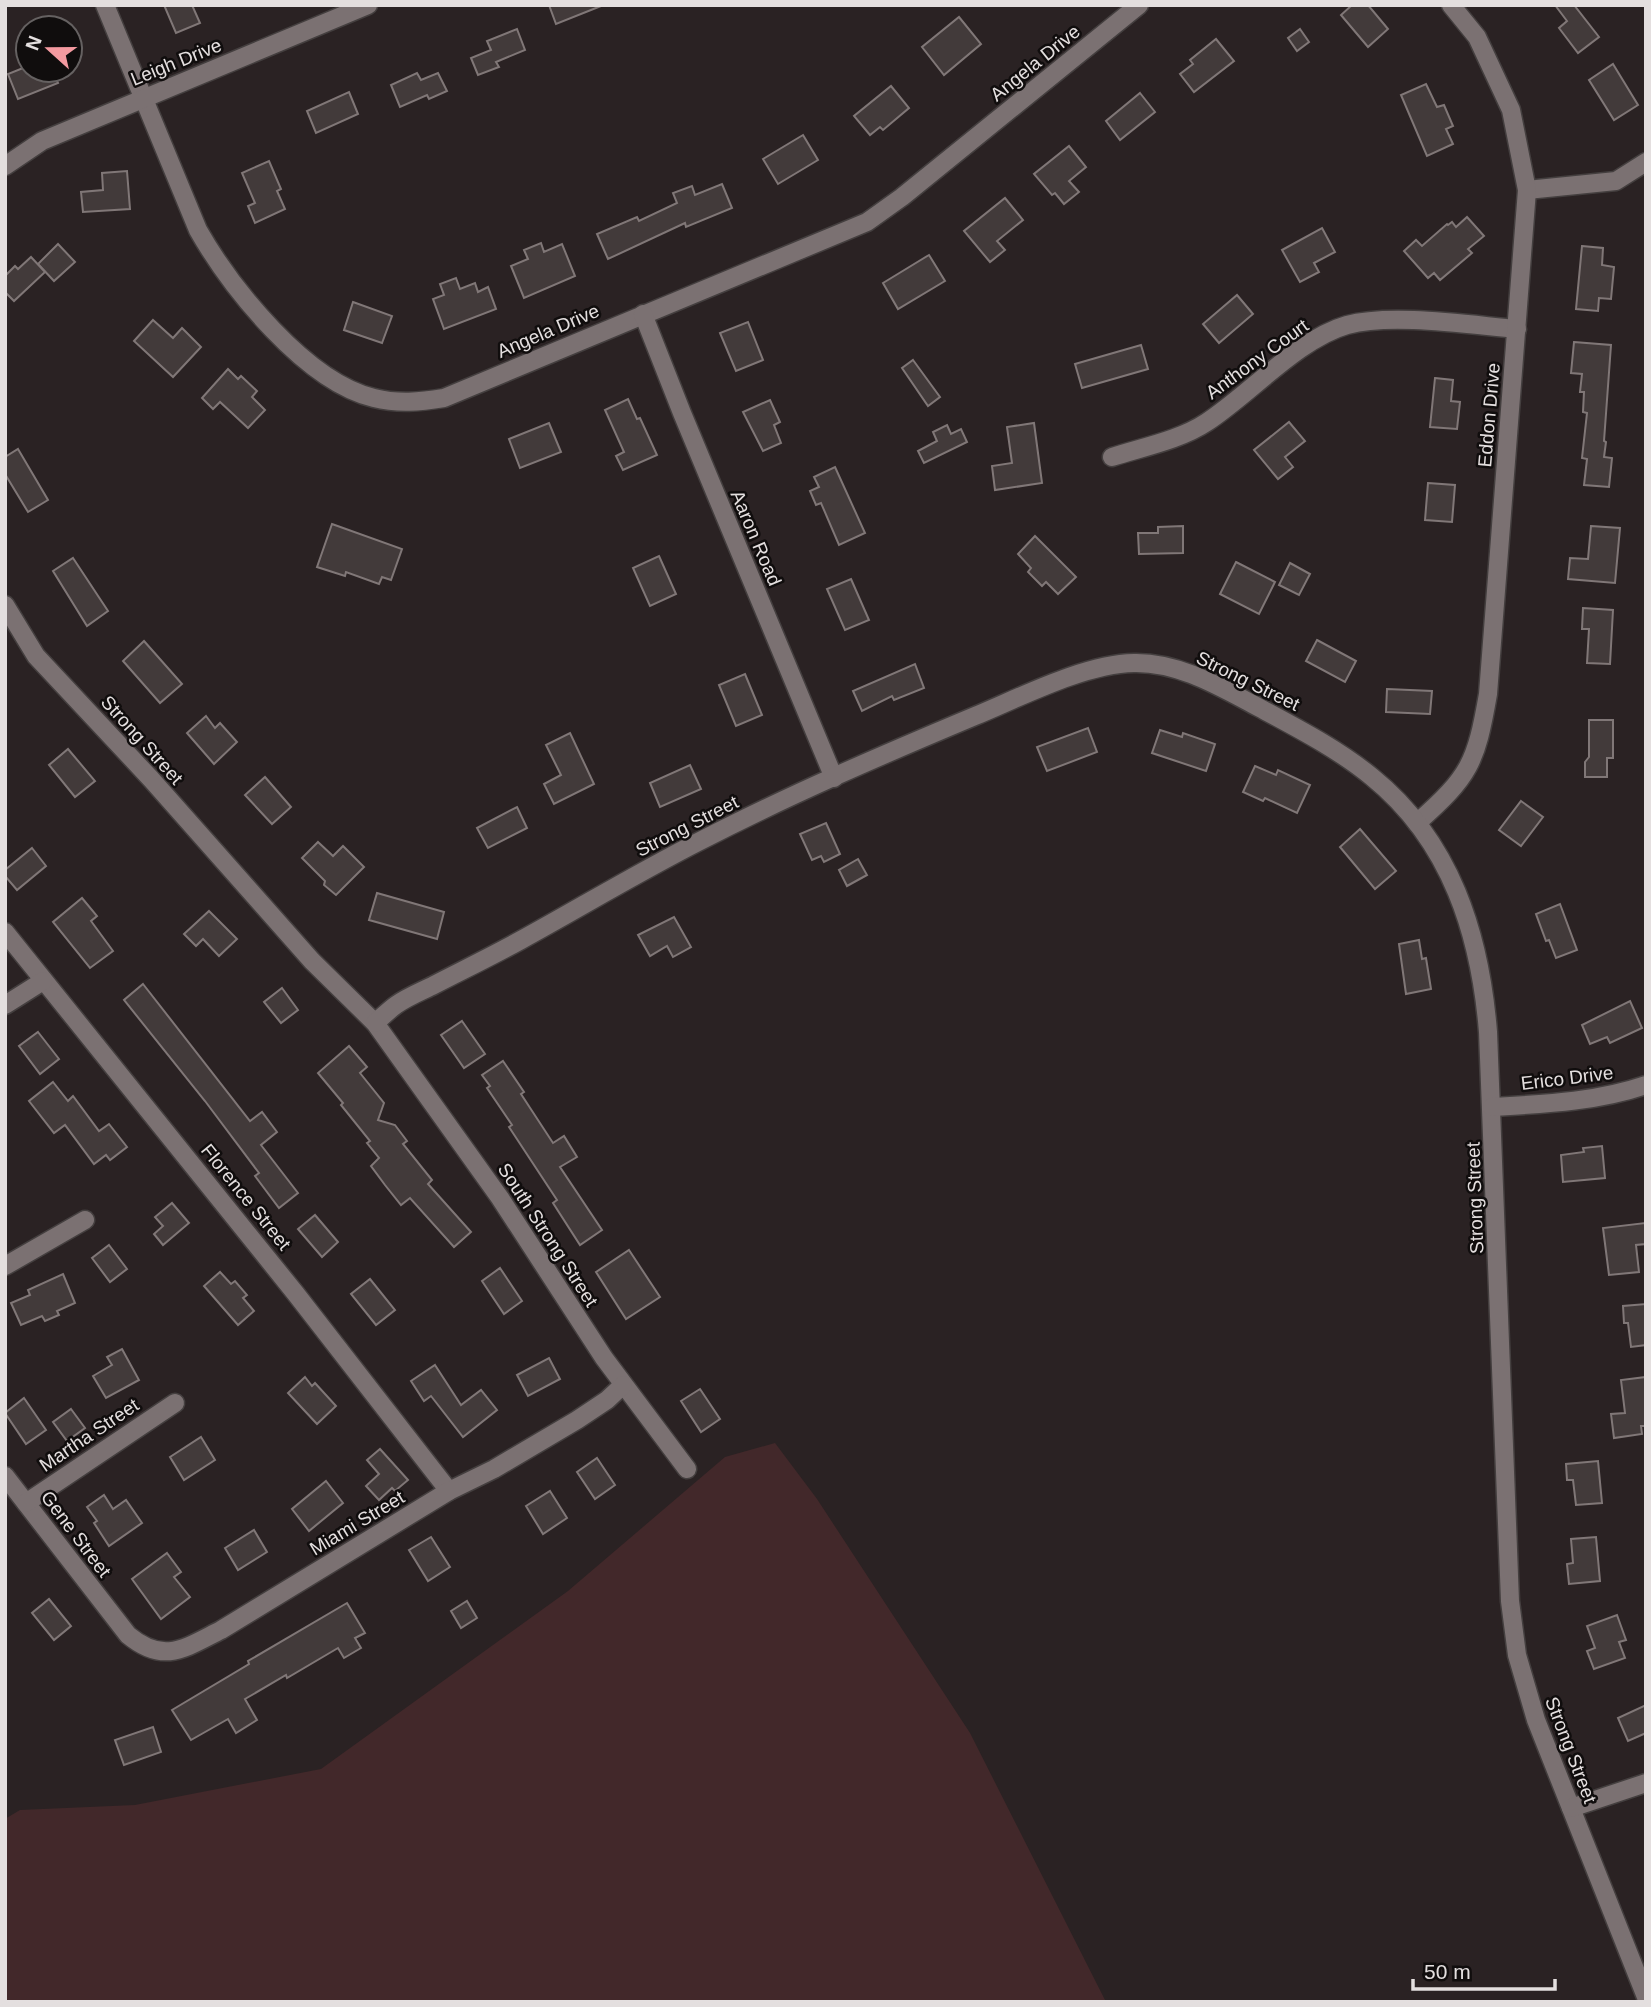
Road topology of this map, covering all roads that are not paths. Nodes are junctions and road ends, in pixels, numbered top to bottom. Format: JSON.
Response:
{"nodes":[{"id":1,"x":105,"y":5,"type":"edge"},
{"id":2,"x":368,"y":5,"type":"edge"},
{"id":3,"x":1139,"y":5,"type":"edge"},
{"id":4,"x":1451,"y":5,"type":"edge"},
{"id":5,"x":144,"y":97,"type":"junction"},
{"id":6,"x":1646,"y":162,"type":"edge"},
{"id":7,"x":5,"y":166,"type":"edge"},
{"id":8,"x":1527,"y":190,"type":"junction"},
{"id":9,"x":643,"y":314,"type":"junction"},
{"id":10,"x":1517,"y":329,"type":"junction"},
{"id":11,"x":1112,"y":457,"type":"dead end"},
{"id":12,"x":5,"y":605,"type":"edge"},
{"id":13,"x":834,"y":778,"type":"junction"},
{"id":14,"x":1417,"y":823,"type":"junction"},
{"id":15,"x":5,"y":932,"type":"edge"},
{"id":16,"x":43,"y":981,"type":"junction"},
{"id":17,"x":5,"y":1005,"type":"edge"},
{"id":18,"x":375,"y":1023,"type":"junction"},
{"id":19,"x":1646,"y":1085,"type":"edge"},
{"id":20,"x":1492,"y":1107,"type":"junction"},
{"id":21,"x":85,"y":1220,"type":"dead end"},
{"id":22,"x":5,"y":1266,"type":"edge"},
{"id":23,"x":623,"y":1385,"type":"junction"},
{"id":24,"x":175,"y":1403,"type":"dead end"},
{"id":25,"x":687,"y":1469,"type":"dead end"},
{"id":26,"x":5,"y":1476,"type":"edge"},
{"id":27,"x":449,"y":1491,"type":"junction"},
{"id":28,"x":26,"y":1503,"type":"junction"},
{"id":29,"x":112,"y":1618,"type":"joint"},
{"id":30,"x":1646,"y":1783,"type":"edge"},
{"id":31,"x":1571,"y":1808,"type":"junction"},
{"id":32,"x":1646,"y":1997,"type":"edge"}],
"edges":[{"from":1,"to":5,"type":"street","name":"Angela Drive"},
{"from":2,"to":5,"type":"street","name":"Leigh Drive"},
{"from":3,"to":9,"type":"street","name":"Angela Drive"},
{"from":4,"to":8,"type":"street","name":"Eddon Drive"},
{"from":5,"to":7,"type":"street","name":"Leigh Drive"},
{"from":5,"to":9,"type":"street","name":"Angela Drive"},
{"from":6,"to":8,"type":"street"},
{"from":8,"to":10,"type":"street","name":"Eddon Drive"},
{"from":9,"to":13,"type":"street","name":"Aaron Road"},
{"from":10,"to":11,"type":"street","name":"Anthony Court"},
{"from":10,"to":14,"type":"street","name":"Eddon Drive"},
{"from":12,"to":18,"type":"street","name":"Strong Street"},
{"from":13,"to":14,"type":"street","name":"Strong Street"},
{"from":13,"to":18,"type":"street","name":"Strong Street"},
{"from":14,"to":20,"type":"street","name":"Strong Street"},
{"from":15,"to":16,"type":"street","name":"Florence Street"},
{"from":16,"to":17,"type":"street"},
{"from":16,"to":27,"type":"street","name":"Florence Street"},
{"from":18,"to":23,"type":"street","name":"South Strong Street"},
{"from":19,"to":20,"type":"street","name":"Erico Drive"},
{"from":20,"to":31,"type":"street","name":"Strong Street"},
{"from":21,"to":22,"type":"street"},
{"from":23,"to":25,"type":"street","name":"South Strong Street"},
{"from":23,"to":27,"type":"street","name":"Miami Street"},
{"from":24,"to":28,"type":"street","name":"Martha Street"},
{"from":26,"to":28,"type":"street","name":"Gene Street"},
{"from":27,"to":29,"type":"street","name":"Miami Street"},
{"from":28,"to":29,"type":"street","name":"Gene Street"},
{"from":30,"to":31,"type":"street"},
{"from":31,"to":32,"type":"street","name":"Strong Street"}]}
